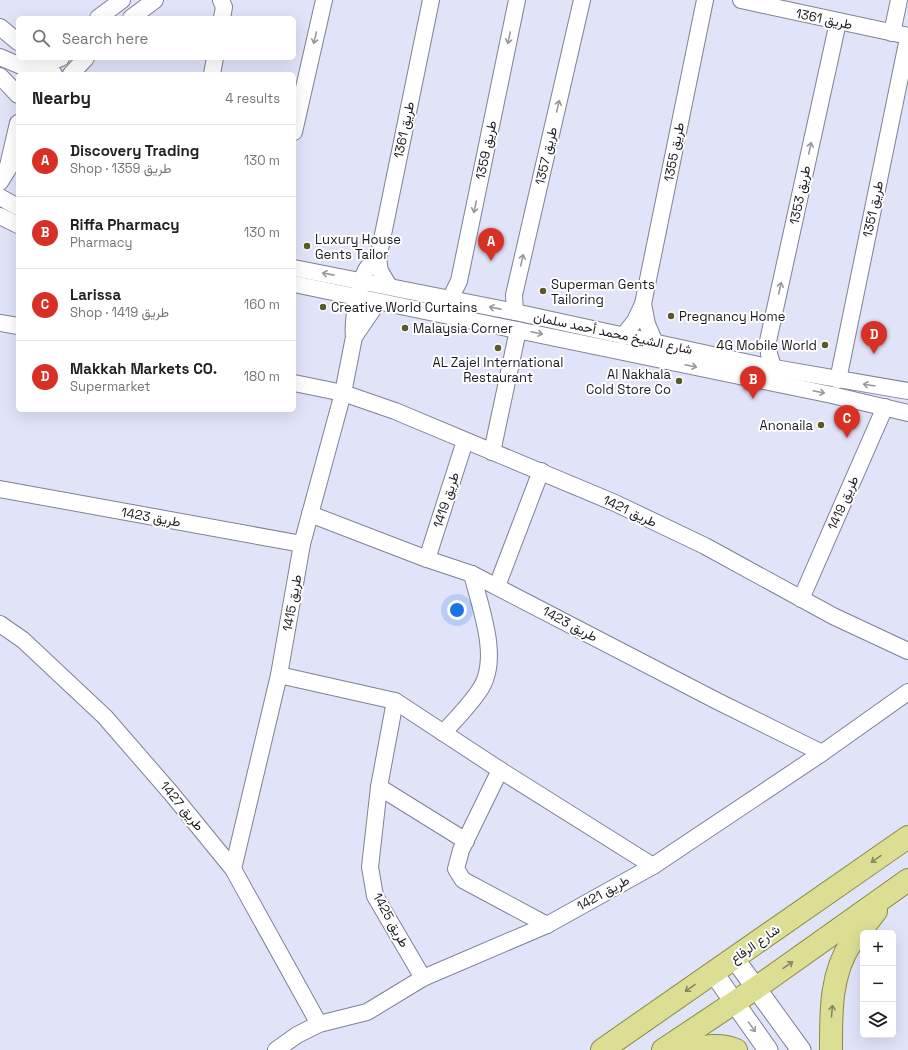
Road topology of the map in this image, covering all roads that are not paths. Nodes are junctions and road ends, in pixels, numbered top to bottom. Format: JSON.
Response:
{"nodes":[{"id":1,"x":122,"y":0,"type":"edge"},
{"id":2,"x":155,"y":0,"type":"edge"},
{"id":3,"x":221,"y":0,"type":"edge"},
{"id":4,"x":324,"y":0,"type":"edge"},
{"id":5,"x":431,"y":0,"type":"edge"},
{"id":6,"x":517,"y":0,"type":"edge"},
{"id":7,"x":582,"y":0,"type":"edge"},
{"id":8,"x":705,"y":0,"type":"edge"},
{"id":9,"x":741,"y":0,"type":"edge"},
{"id":10,"x":899,"y":0,"type":"edge"},
{"id":11,"x":101,"y":16,"type":"edge"},
{"id":12,"x":134,"y":16,"type":"edge"},
{"id":13,"x":222,"y":16,"type":"edge"},
{"id":14,"x":838,"y":22,"type":"junction"},
{"id":15,"x":0,"y":27,"type":"edge"},
{"id":16,"x":892,"y":33,"type":"junction"},
{"id":17,"x":908,"y":37,"type":"edge"},
{"id":18,"x":16,"y":40,"type":"edge"},
{"id":19,"x":0,"y":58,"type":"edge"},
{"id":20,"x":58,"y":60,"type":"edge"},
{"id":21,"x":84,"y":60,"type":"edge"},
{"id":22,"x":215,"y":60,"type":"edge"},
{"id":23,"x":40,"y":71,"type":"edge"},
{"id":24,"x":73,"y":72,"type":"edge"},
{"id":25,"x":212,"y":72,"type":"edge"},
{"id":26,"x":0,"y":76,"type":"edge"},
{"id":27,"x":16,"y":93,"type":"edge"},
{"id":28,"x":296,"y":123,"type":"edge"},
{"id":29,"x":16,"y":130,"type":"edge"},
{"id":30,"x":16,"y":156,"type":"edge"},
{"id":31,"x":4,"y":176,"type":"edge"},
{"id":32,"x":0,"y":197,"type":"edge"},
{"id":33,"x":16,"y":207,"type":"edge"},
{"id":34,"x":0,"y":216,"type":"edge"},
{"id":35,"x":16,"y":224,"type":"edge"},
{"id":36,"x":378,"y":259,"type":"junction"},
{"id":37,"x":296,"y":268,"type":"edge"},
{"id":38,"x":362,"y":281,"type":"junction"},
{"id":39,"x":296,"y":284,"type":"edge"},
{"id":40,"x":389,"y":286,"type":"junction"},
{"id":41,"x":359,"y":298,"type":"junction"},
{"id":42,"x":450,"y":299,"type":"junction"},
{"id":43,"x":378,"y":302,"type":"junction"},
{"id":44,"x":644,"y":304,"type":"junction"},
{"id":45,"x":515,"y":312,"type":"junction"},
{"id":46,"x":0,"y":323,"type":"edge"},
{"id":47,"x":16,"y":326,"type":"edge"},
{"id":48,"x":518,"y":330,"type":"junction"},
{"id":49,"x":623,"y":336,"type":"junction"},
{"id":50,"x":354,"y":337,"type":"junction"},
{"id":51,"x":655,"y":342,"type":"junction"},
{"id":52,"x":773,"y":368,"type":"junction"},
{"id":53,"x":838,"y":380,"type":"junction"},
{"id":54,"x":296,"y":383,"type":"edge"},
{"id":55,"x":908,"y":391,"type":"edge"},
{"id":56,"x":342,"y":393,"type":"junction"},
{"id":57,"x":885,"y":408,"type":"junction"},
{"id":58,"x":908,"y":413,"type":"edge"},
{"id":59,"x":464,"y":441,"type":"junction"},
{"id":60,"x":492,"y":452,"type":"junction"},
{"id":61,"x":541,"y":472,"type":"junction"},
{"id":62,"x":0,"y":489,"type":"edge"},
{"id":63,"x":310,"y":514,"type":"junction"},
{"id":64,"x":302,"y":544,"type":"junction"},
{"id":65,"x":427,"y":559,"type":"junction"},
{"id":66,"x":472,"y":574,"type":"junction"},
{"id":67,"x":497,"y":586,"type":"junction"},
{"id":68,"x":801,"y":599,"type":"junction"},
{"id":69,"x":0,"y":624,"type":"edge"},
{"id":70,"x":908,"y":651,"type":"edge"},
{"id":71,"x":279,"y":675,"type":"junction"},
{"id":72,"x":908,"y":692,"type":"edge"},
{"id":73,"x":395,"y":701,"type":"junction"},
{"id":74,"x":443,"y":733,"type":"junction"},
{"id":75,"x":822,"y":753,"type":"junction"},
{"id":76,"x":500,"y":770,"type":"junction"},
{"id":77,"x":379,"y":787,"type":"junction"},
{"id":78,"x":908,"y":837,"type":"edge"},
{"id":79,"x":466,"y":841,"type":"junction"},
{"id":80,"x":653,"y":866,"type":"junction"},
{"id":81,"x":233,"y":869,"type":"junction"},
{"id":82,"x":908,"y":880,"type":"edge"},
{"id":83,"x":888,"y":895,"type":"junction"},
{"id":84,"x":547,"y":925,"type":"junction"},
{"id":85,"x":734,"y":958,"type":"junction"},
{"id":86,"x":713,"y":972,"type":"junction"},
{"id":87,"x":423,"y":978,"type":"junction"},
{"id":88,"x":756,"y":988,"type":"junction"},
{"id":89,"x":735,"y":1002,"type":"junction"},
{"id":90,"x":319,"y":1024,"type":"junction"},
{"id":91,"x":276,"y":1050,"type":"edge"},
{"id":92,"x":602,"y":1050,"type":"edge"},
{"id":93,"x":663,"y":1050,"type":"edge"},
{"id":94,"x":678,"y":1050,"type":"edge"},
{"id":95,"x":736,"y":1050,"type":"edge"},
{"id":96,"x":768,"y":1050,"type":"edge"},
{"id":97,"x":801,"y":1050,"type":"edge"},
{"id":98,"x":831,"y":1050,"type":"edge"}],
"edges":[{"from":1,"to":11,"type":"street"},
{"from":2,"to":12,"type":"street"},
{"from":3,"to":13,"type":"street"},
{"from":4,"to":28,"type":"street","one_way":true},
{"from":5,"to":36,"type":"street","name":"طريق 1361"},
{"from":6,"to":42,"type":"street","name":"طريق 1359","one_way":true},
{"from":45,"to":7,"type":"street","name":"طريق 1357","one_way":true},
{"from":8,"to":44,"type":"street","name":"طريق 1355"},
{"from":9,"to":14,"type":"street","name":"طريق 1361"},
{"from":10,"to":16,"type":"street"},
{"from":14,"to":16,"type":"street","name":"طريق 1361"},
{"from":52,"to":14,"type":"street","name":"طريق 1353","one_way":true},
{"from":15,"to":18,"type":"street"},
{"from":16,"to":17,"type":"street","name":"طريق 1361"},
{"from":17,"to":53,"type":"street","name":"طريق 1351"},
{"from":19,"to":23,"type":"street"},
{"from":20,"to":23,"type":"street"},
{"from":21,"to":24,"type":"street"},
{"from":22,"to":25,"type":"street"},
{"from":26,"to":27,"type":"street"},
{"from":29,"to":31,"type":"street"},
{"from":30,"to":31,"type":"street"},
{"from":32,"to":33,"type":"street"},
{"from":34,"to":35,"type":"street"},
{"from":36,"to":38,"type":"street","name":"طريق 1361"},
{"from":36,"to":40,"type":"street","name":"طريق 1361"},
{"from":38,"to":37,"type":"street","name":"شارع الشيخ محمد أحمد سلمان","one_way":true},
{"from":38,"to":40,"type":"street","name":"شارع الشيخ محمد أحمد سلمان"},
{"from":38,"to":41,"type":"street","name":"طريق 1415"},
{"from":39,"to":41,"type":"street","name":"شارع الشيخ محمد أحمد سلمان"},
{"from":40,"to":42,"type":"street","name":"شارع الشيخ محمد أحمد سلمان"},
{"from":41,"to":43,"type":"street","name":"شارع الشيخ محمد أحمد سلمان"},
{"from":41,"to":50,"type":"street","name":"طريق 1415"},
{"from":45,"to":42,"type":"street","name":"شارع الشيخ محمد أحمد سلمان","one_way":true},
{"from":43,"to":48,"type":"street","name":"شارع الشيخ محمد أحمد سلمان"},
{"from":43,"to":50,"type":"street","name":"طريق 1415"},
{"from":44,"to":49,"type":"street","name":"طريق 1355"},
{"from":44,"to":51,"type":"street","name":"طريق 1355"},
{"from":45,"to":49,"type":"street","name":"شارع الشيخ محمد أحمد سلمان"},
{"from":46,"to":47,"type":"street"},
{"from":48,"to":57,"type":"street","name":"شارع الشيخ محمد أحمد سلمان","one_way":true},
{"from":48,"to":60,"type":"street"},
{"from":49,"to":51,"type":"street","name":"شارع الشيخ محمد أحمد سلمان"},
{"from":50,"to":56,"type":"street","name":"طريق 1415"},
{"from":51,"to":52,"type":"street","name":"شارع الشيخ محمد أحمد سلمان"},
{"from":52,"to":53,"type":"street","name":"شارع الشيخ محمد أحمد سلمان"},
{"from":55,"to":53,"type":"street","name":"شارع الشيخ محمد أحمد سلمان","one_way":true},
{"from":54,"to":56,"type":"street"},
{"from":56,"to":59,"type":"street","name":"طريق 1421"},
{"from":56,"to":63,"type":"street","name":"طريق 1415"},
{"from":57,"to":58,"type":"street","name":"شارع الشيخ محمد أحمد سلمان"},
{"from":57,"to":68,"type":"street","name":"طريق 1419"},
{"from":59,"to":60,"type":"street","name":"طريق 1421"},
{"from":59,"to":65,"type":"street","name":"طريق 1419"},
{"from":60,"to":61,"type":"street","name":"طريق 1421"},
{"from":61,"to":67,"type":"street"},
{"from":61,"to":68,"type":"street","name":"طريق 1421"},
{"from":62,"to":64,"type":"street","name":"طريق 1423"},
{"from":63,"to":64,"type":"street","name":"طريق 1415"},
{"from":63,"to":65,"type":"street","name":"طريق 1423"},
{"from":64,"to":71,"type":"street","name":"طريق 1415"},
{"from":65,"to":66,"type":"street","name":"طريق 1423"},
{"from":66,"to":67,"type":"street","name":"طريق 1423"},
{"from":66,"to":74,"type":"street"},
{"from":67,"to":75,"type":"street","name":"طريق 1423"},
{"from":68,"to":70,"type":"street","name":"طريق 1421"},
{"from":69,"to":81,"type":"street","name":"طريق 1427"},
{"from":71,"to":73,"type":"street"},
{"from":71,"to":81,"type":"street","name":"طريق 1415"},
{"from":72,"to":75,"type":"street","name":"طريق 1421"},
{"from":73,"to":74,"type":"street"},
{"from":73,"to":77,"type":"street","name":"طريق 1425"},
{"from":74,"to":76,"type":"street"},
{"from":75,"to":80,"type":"street","name":"طريق 1421"},
{"from":76,"to":79,"type":"street"},
{"from":76,"to":80,"type":"street"},
{"from":77,"to":79,"type":"street"},
{"from":77,"to":87,"type":"street","name":"طريق 1425"},
{"from":78,"to":85,"type":"main road","name":"شارع الرفاع","one_way":true},
{"from":79,"to":84,"type":"street"},
{"from":80,"to":84,"type":"street","name":"طريق 1421"},
{"from":81,"to":90,"type":"street","name":"طريق 1427"},
{"from":82,"to":83,"type":"main road"},
{"from":88,"to":83,"type":"main road","one_way":true},
{"from":98,"to":83,"type":"main road","one_way":true},
{"from":84,"to":87,"type":"street","name":"طريق 1421"},
{"from":85,"to":86,"type":"main road","name":"شارع الرفاع"},
{"from":85,"to":88,"type":"street"},
{"from":86,"to":89,"type":"street"},
{"from":86,"to":92,"type":"main road","name":"شارع الرفاع","one_way":true},
{"from":87,"to":90,"type":"street","name":"طريق 1421"},
{"from":88,"to":89,"type":"main road"},
{"from":88,"to":97,"type":"street"},
{"from":89,"to":93,"type":"main road"},
{"from":89,"to":96,"type":"street","one_way":true},
{"from":90,"to":91,"type":"street","name":"طريق 1421"},
{"from":94,"to":95,"type":"main road"}]}
